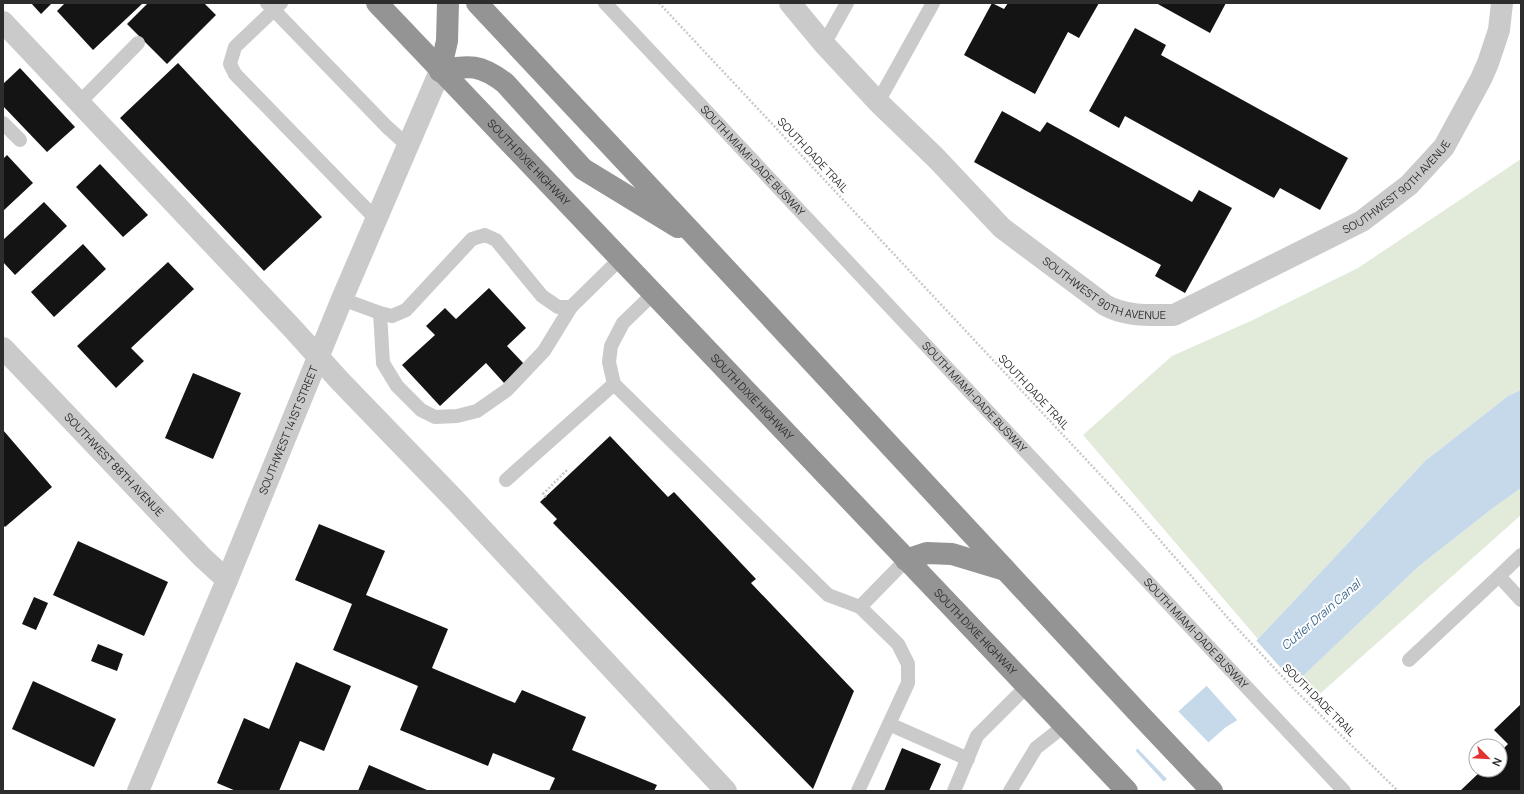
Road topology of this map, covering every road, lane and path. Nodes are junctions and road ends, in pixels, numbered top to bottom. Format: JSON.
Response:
{"nodes":[{"id":1,"x":377,"y":3,"type":"edge"},
{"id":2,"x":448,"y":3,"type":"edge"},
{"id":3,"x":477,"y":3,"type":"edge"},
{"id":4,"x":605,"y":3,"type":"edge"},
{"id":5,"x":659,"y":3,"type":"edge"},
{"id":6,"x":790,"y":3,"type":"edge"},
{"id":7,"x":847,"y":3,"type":"edge"},
{"id":8,"x":933,"y":3,"type":"edge"},
{"id":9,"x":1502,"y":3,"type":"edge"},
{"id":10,"x":274,"y":5,"type":"edge"},
{"id":11,"x":3,"y":22,"type":"edge"},
{"id":12,"x":138,"y":43,"type":"dead end"},
{"id":13,"x":824,"y":44,"type":"junction"},
{"id":14,"x":440,"y":71,"type":"junction"},
{"id":15,"x":878,"y":102,"type":"junction"},
{"id":16,"x":79,"y":103,"type":"junction"},
{"id":17,"x":5,"y":128,"type":"edge"},
{"id":18,"x":20,"y":140,"type":"dead end"},
{"id":19,"x":407,"y":145,"type":"junction"},
{"id":20,"x":376,"y":219,"type":"junction"},
{"id":21,"x":700,"y":241,"type":"junction"},
{"id":22,"x":620,"y":259,"type":"junction"},
{"id":23,"x":653,"y":294,"type":"junction"},
{"id":24,"x":342,"y":299,"type":"junction"},
{"id":25,"x":571,"y":307,"type":"junction"},
{"id":26,"x":380,"y":313,"type":"junction"},
{"id":27,"x":3,"y":348,"type":"edge"},
{"id":28,"x":318,"y":357,"type":"junction"},
{"id":29,"x":614,"y":384,"type":"junction"},
{"id":30,"x":567,"y":470,"type":"dead end"},
{"id":31,"x":506,"y":480,"type":"dead end"},
{"id":32,"x":546,"y":497,"type":"dead end"},
{"id":33,"x":1521,"y":556,"type":"edge"},
{"id":34,"x":906,"y":560,"type":"junction"},
{"id":35,"x":1006,"y":570,"type":"junction"},
{"id":36,"x":1499,"y":576,"type":"junction"},
{"id":37,"x":227,"y":580,"type":"junction"},
{"id":38,"x":1521,"y":600,"type":"edge"},
{"id":39,"x":860,"y":607,"type":"junction"},
{"id":40,"x":1409,"y":660,"type":"dead end"},
{"id":41,"x":1026,"y":686,"type":"junction"},
{"id":42,"x":889,"y":724,"type":"junction"},
{"id":43,"x":1064,"y":726,"type":"junction"},
{"id":44,"x":968,"y":759,"type":"junction"},
{"id":45,"x":138,"y":791,"type":"edge"},
{"id":46,"x":726,"y":791,"type":"edge"},
{"id":47,"x":858,"y":791,"type":"edge"},
{"id":48,"x":954,"y":791,"type":"edge"},
{"id":49,"x":1010,"y":791,"type":"edge"},
{"id":50,"x":1127,"y":791,"type":"edge"},
{"id":51,"x":1212,"y":791,"type":"edge"},
{"id":52,"x":1344,"y":791,"type":"edge"},
{"id":53,"x":1398,"y":791,"type":"edge"}],
"edges":[{"from":1,"to":14,"type":"highway","name":"SOUTH DIXIE HIGHWAY"},
{"from":2,"to":14,"type":"highway"},
{"from":3,"to":21,"type":"highway"},
{"from":4,"to":52,"type":"lane","name":"SOUTH MIAMI-DADE BUSWAY"},
{"from":5,"to":53,"type":"path","name":"SOUTH DADE TRAIL"},
{"from":6,"to":13,"type":"street","name":"SOUTHWEST 90TH AVENUE"},
{"from":7,"to":13,"type":"lane"},
{"from":8,"to":15,"type":"lane"},
{"from":9,"to":15,"type":"street","name":"SOUTHWEST 90TH AVENUE"},
{"from":10,"to":19,"type":"lane"},
{"from":10,"to":20,"type":"lane"},
{"from":11,"to":16,"type":"street"},
{"from":12,"to":16,"type":"lane"},
{"from":13,"to":15,"type":"street","name":"SOUTHWEST 90TH AVENUE"},
{"from":14,"to":19,"type":"street","name":"SOUTHWEST 141ST STREET"},
{"from":14,"to":21,"type":"highway"},
{"from":14,"to":22,"type":"highway","name":"SOUTH DIXIE HIGHWAY"},
{"from":16,"to":28,"type":"street"},
{"from":17,"to":18,"type":"lane"},
{"from":19,"to":20,"type":"street","name":"SOUTHWEST 141ST STREET"},
{"from":20,"to":24,"type":"street","name":"SOUTHWEST 141ST STREET"},
{"from":21,"to":35,"type":"highway"},
{"from":22,"to":23,"type":"highway","name":"SOUTH DIXIE HIGHWAY"},
{"from":22,"to":25,"type":"lane"},
{"from":23,"to":29,"type":"lane"},
{"from":23,"to":34,"type":"highway","name":"SOUTH DIXIE HIGHWAY"},
{"from":24,"to":26,"type":"lane"},
{"from":24,"to":28,"type":"street","name":"SOUTHWEST 141ST STREET"},
{"from":25,"to":26,"type":"lane"},
{"from":25,"to":26,"type":"lane"},
{"from":27,"to":37,"type":"street","name":"SOUTHWEST 88TH AVENUE"},
{"from":28,"to":37,"type":"street","name":"SOUTHWEST 141ST STREET"},
{"from":28,"to":46,"type":"street"},
{"from":29,"to":31,"type":"lane"},
{"from":29,"to":39,"type":"lane"},
{"from":30,"to":32,"type":"path"},
{"from":33,"to":36,"type":"lane"},
{"from":34,"to":35,"type":"highway"},
{"from":34,"to":39,"type":"lane"},
{"from":34,"to":41,"type":"highway","name":"SOUTH DIXIE HIGHWAY"},
{"from":35,"to":51,"type":"highway"},
{"from":36,"to":38,"type":"lane"},
{"from":36,"to":40,"type":"lane"},
{"from":37,"to":45,"type":"street","name":"SOUTHWEST 141ST STREET"},
{"from":39,"to":42,"type":"lane"},
{"from":41,"to":43,"type":"highway","name":"SOUTH DIXIE HIGHWAY"},
{"from":41,"to":44,"type":"lane"},
{"from":42,"to":44,"type":"lane"},
{"from":42,"to":47,"type":"lane"},
{"from":43,"to":49,"type":"lane"},
{"from":43,"to":50,"type":"highway","name":"SOUTH DIXIE HIGHWAY"},
{"from":44,"to":48,"type":"lane"}]}
